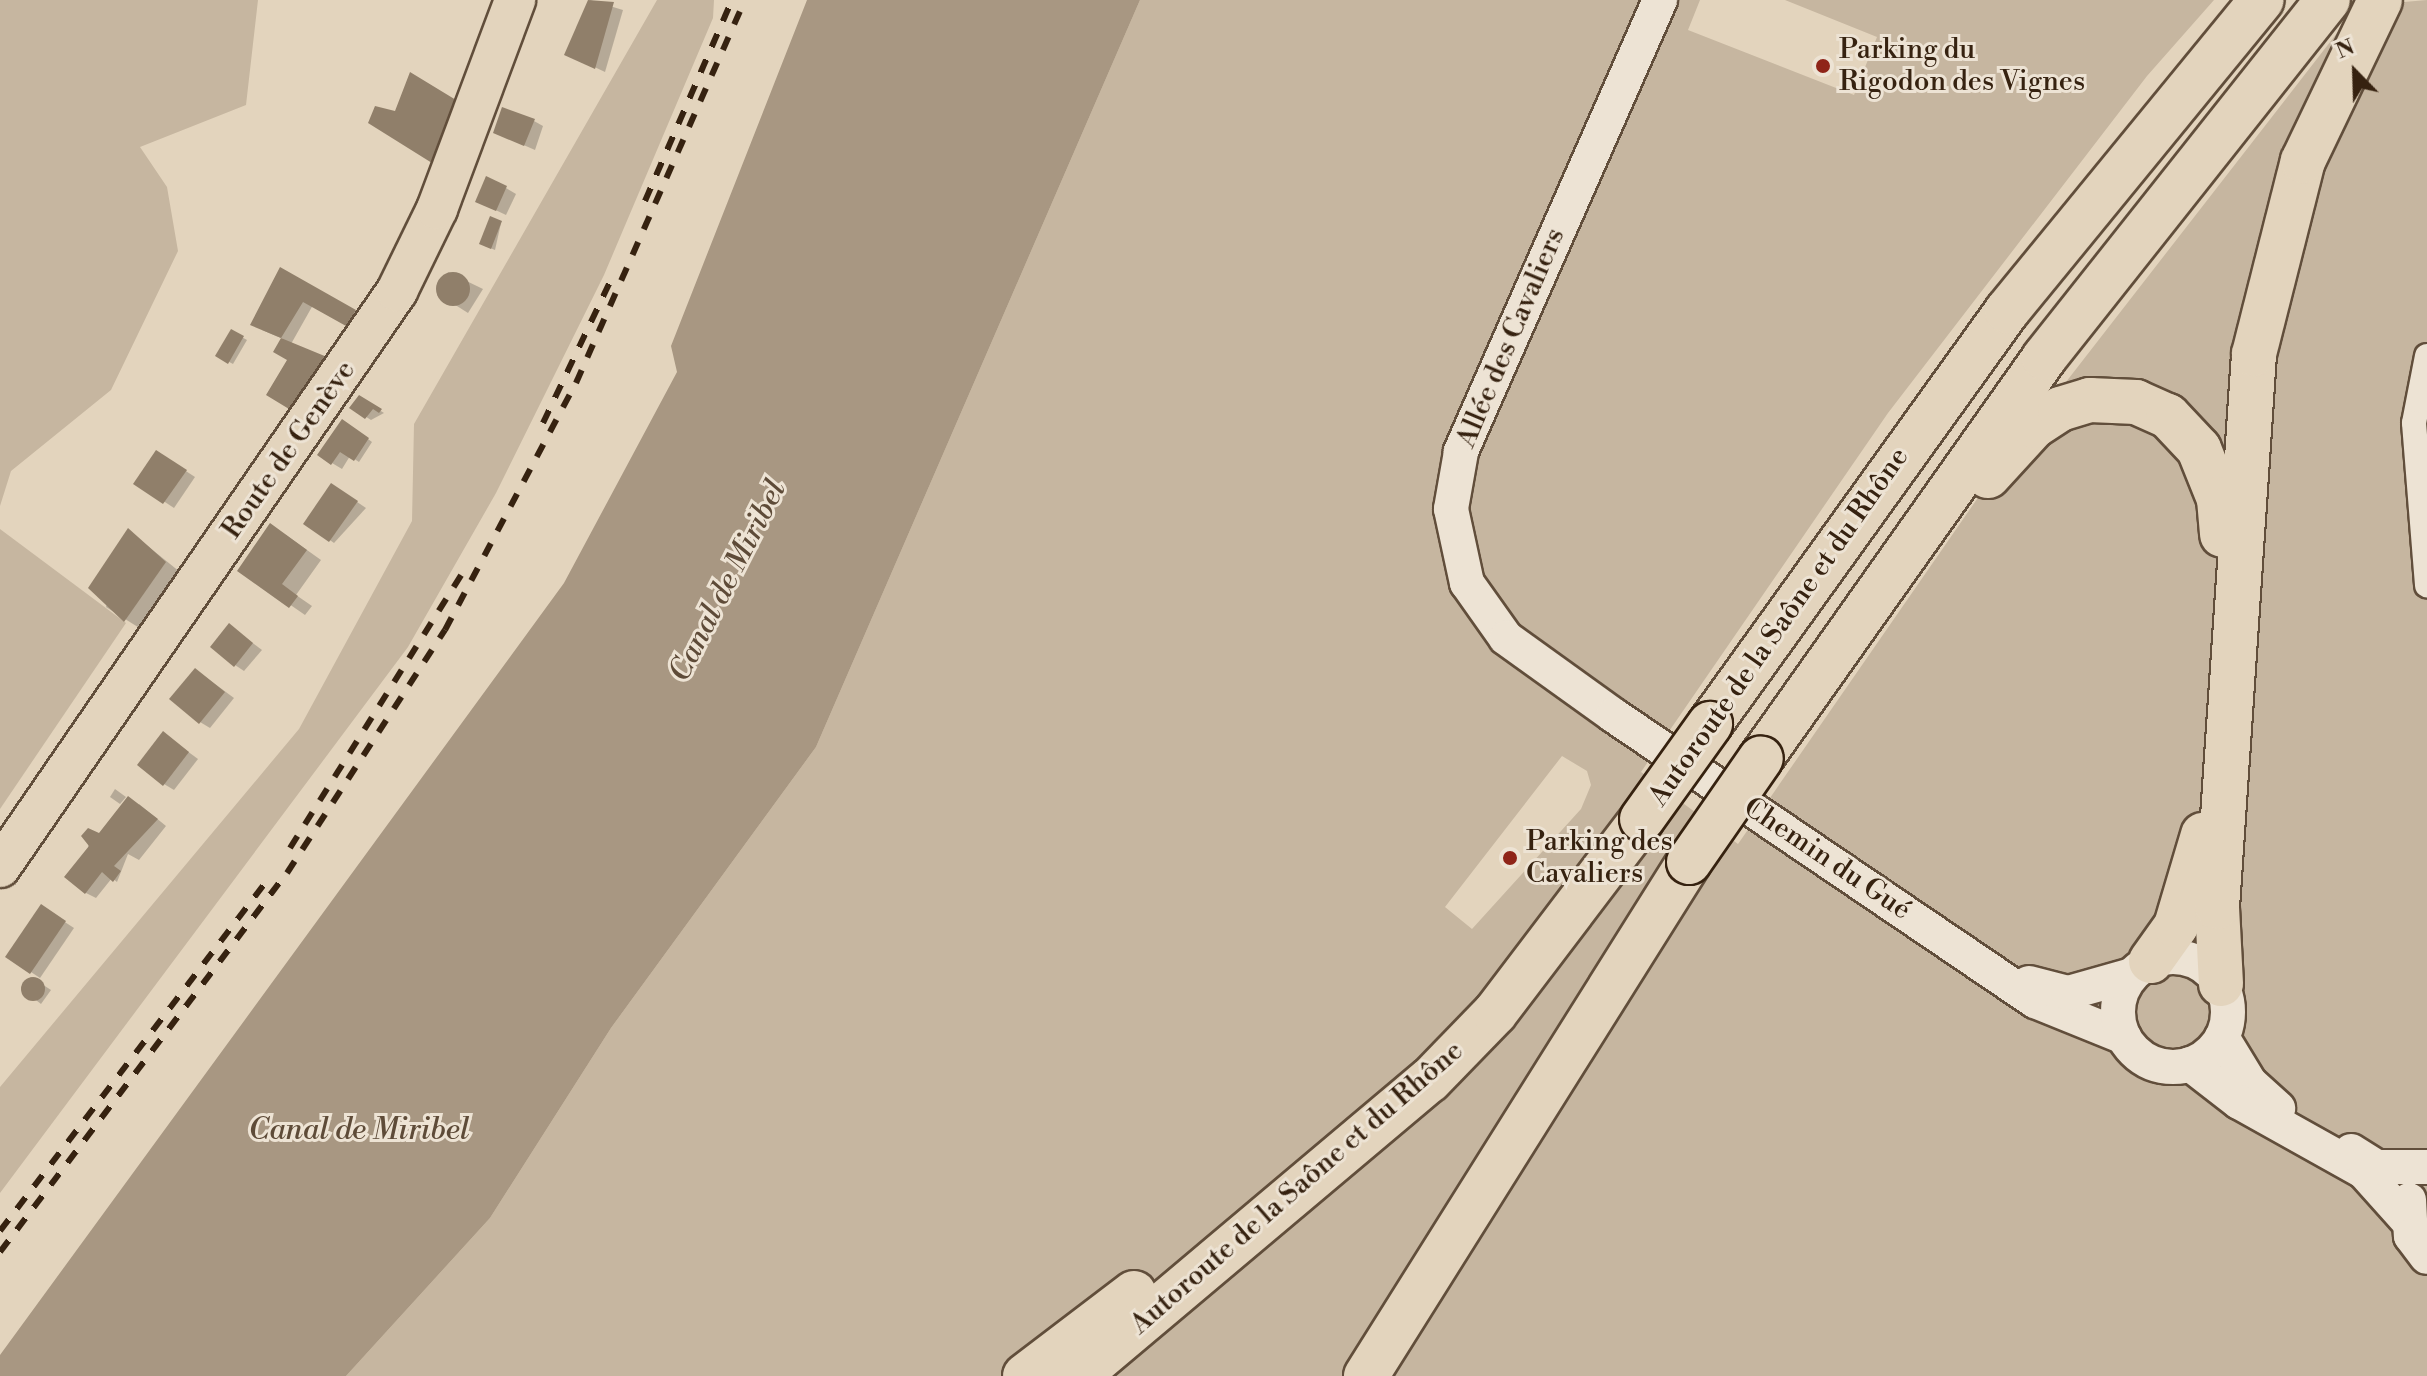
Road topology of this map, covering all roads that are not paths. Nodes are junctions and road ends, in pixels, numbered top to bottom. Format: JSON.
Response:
{"nodes":[{"id":1,"x":515,"y":0,"type":"edge"},
{"id":2,"x":1660,"y":0,"type":"edge"},
{"id":3,"x":2262,"y":0,"type":"edge"},
{"id":4,"x":2328,"y":0,"type":"edge"},
{"id":5,"x":2380,"y":0,"type":"edge"},
{"id":6,"x":2427,"y":356,"type":"edge"},
{"id":7,"x":2420,"y":424,"type":"edge"},
{"id":8,"x":1885,"y":575,"type":"junction"},
{"id":9,"x":2427,"y":585,"type":"edge"},
{"id":10,"x":1659,"y":746,"type":"joint"},
{"id":11,"x":0,"y":867,"type":"edge"},
{"id":12,"x":1545,"y":951,"type":"junction"},
{"id":13,"x":2142,"y":968,"type":"junction"},
{"id":14,"x":1994,"y":974,"type":"junction"},
{"id":15,"x":2221,"y":984,"type":"junction"},
{"id":16,"x":2124,"y":1037,"type":"junction"},
{"id":17,"x":2222,"y":1037,"type":"junction"},
{"id":18,"x":2190,"y":1064,"type":"junction"},
{"id":19,"x":2427,"y":1169,"type":"edge"},
{"id":20,"x":2408,"y":1221,"type":"junction"},
{"id":21,"x":2427,"y":1257,"type":"edge"},
{"id":22,"x":1025,"y":1376,"type":"edge"},
{"id":23,"x":1078,"y":1376,"type":"edge"},
{"id":24,"x":1366,"y":1376,"type":"edge"}],
"edges":[{"from":1,"to":11,"type":"main road","name":"Route de Genève"},
{"from":2,"to":10,"type":"street","name":"Allée des Cavaliers"},
{"from":3,"to":12,"type":"highway","name":"Autoroute de la Saône et du Rhône","bridge":true},
{"from":4,"to":8,"type":"highway","name":"Autoroute de la Saône et du Rhône"},
{"from":5,"to":15,"type":"highway"},
{"from":6,"to":7,"type":"street"},
{"from":7,"to":9,"type":"street"},
{"from":8,"to":13,"type":"highway"},
{"from":8,"to":24,"type":"highway","name":"Autoroute de la Saône et du Rhône","bridge":true},
{"from":10,"to":14,"type":"street","name":"Chemin du Gué"},
{"from":12,"to":22,"type":"highway"},
{"from":12,"to":23,"type":"highway","name":"Autoroute de la Saône et du Rhône"},
{"from":13,"to":14,"type":"street","name":"Chemin du Gué"},
{"from":13,"to":15,"type":"street"},
{"from":13,"to":16,"type":"street"},
{"from":14,"to":16,"type":"street","name":"Chemin du Gué"},
{"from":15,"to":17,"type":"street"},
{"from":16,"to":18,"type":"street"},
{"from":17,"to":18,"type":"street"},
{"from":17,"to":19,"type":"street"},
{"from":18,"to":20,"type":"street"},
{"from":19,"to":20,"type":"street"},
{"from":20,"to":21,"type":"street"}]}
